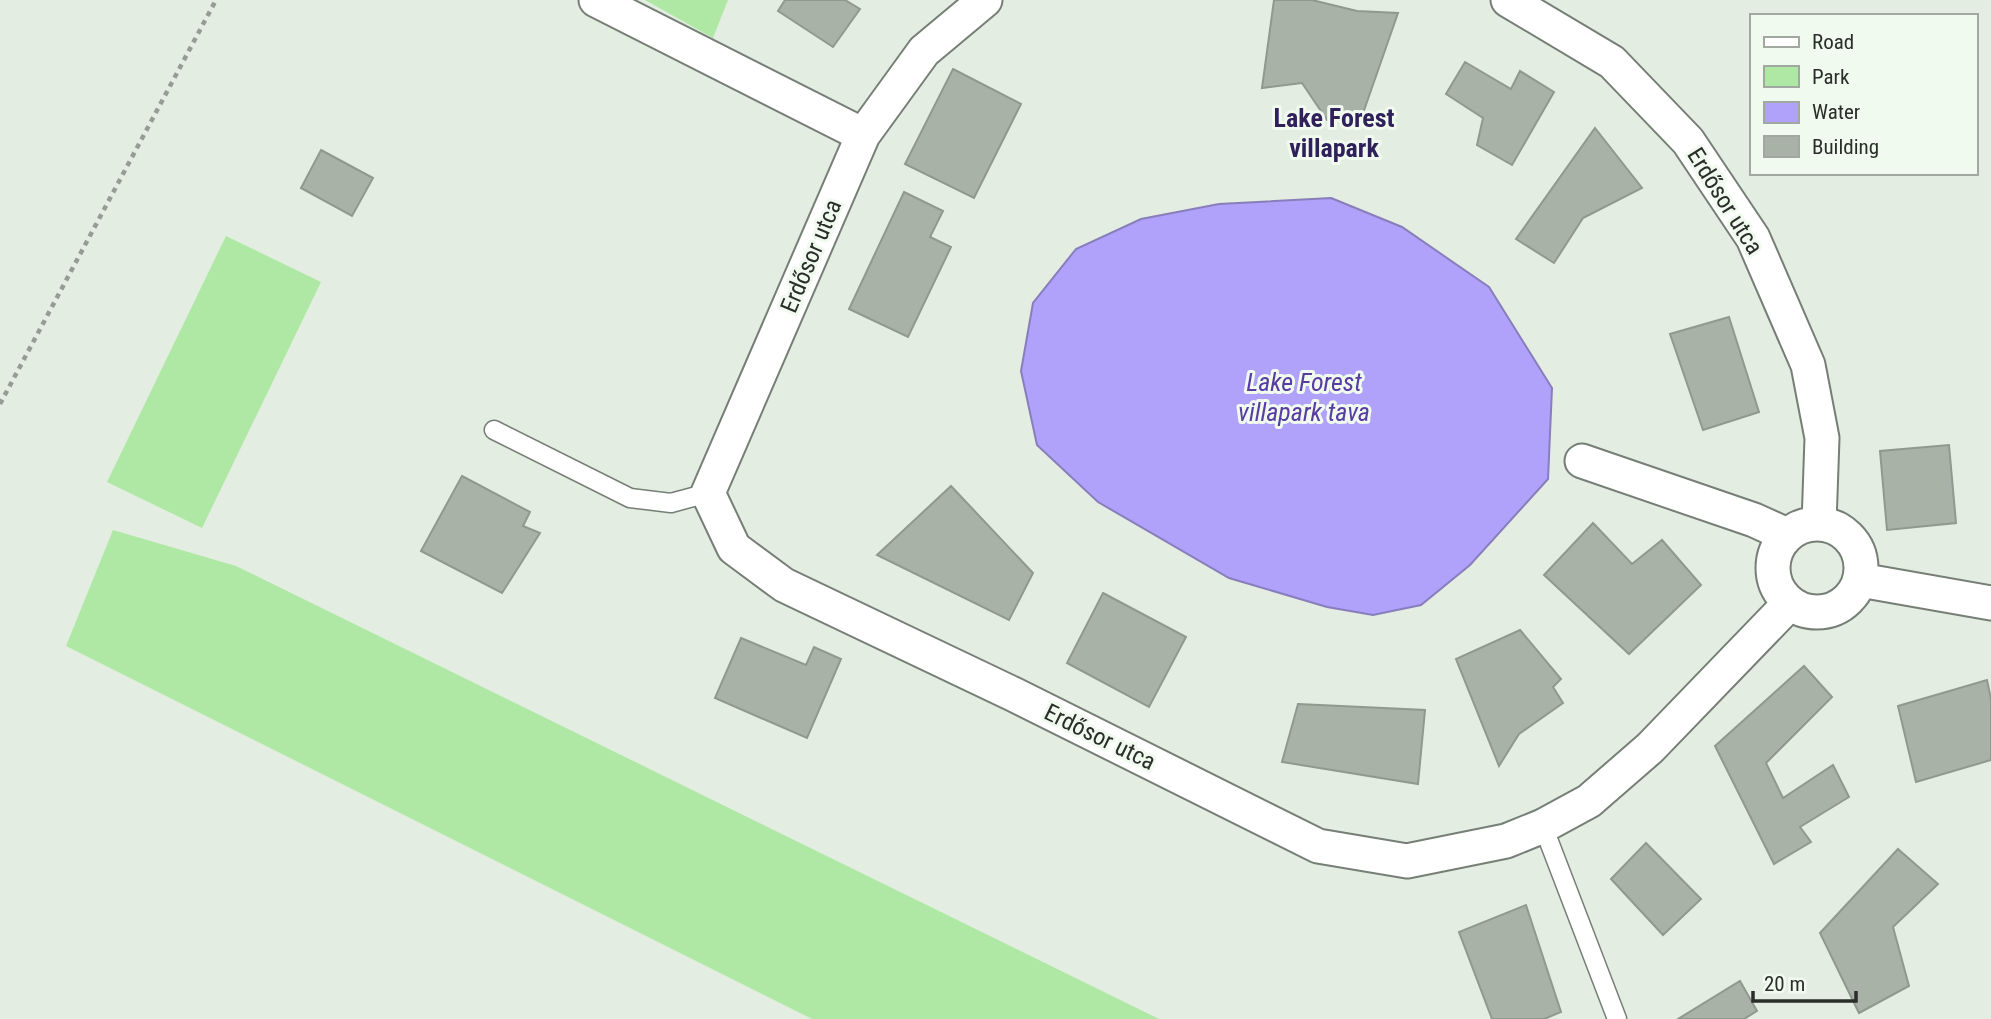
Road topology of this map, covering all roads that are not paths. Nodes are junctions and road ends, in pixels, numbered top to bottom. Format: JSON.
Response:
{"nodes":[{"id":1,"x":596,"y":0,"type":"edge"},
{"id":2,"x":985,"y":0,"type":"edge"},
{"id":3,"x":1508,"y":0,"type":"edge"},
{"id":4,"x":863,"y":135,"type":"junction"},
{"id":5,"x":494,"y":430,"type":"dead end"},
{"id":6,"x":1582,"y":461,"type":"dead end"},
{"id":7,"x":708,"y":493,"type":"junction"},
{"id":8,"x":1819,"y":524,"type":"junction"},
{"id":9,"x":1787,"y":535,"type":"junction"},
{"id":10,"x":1860,"y":580,"type":"junction"},
{"id":11,"x":1790,"y":603,"type":"junction"},
{"id":12,"x":1991,"y":603,"type":"edge"},
{"id":13,"x":1543,"y":826,"type":"junction"},
{"id":14,"x":1617,"y":1019,"type":"edge"}],
"edges":[{"from":1,"to":4,"type":"street"},
{"from":2,"to":4,"type":"street","name":"Erdősor utca"},
{"from":3,"to":8,"type":"street","name":"Erdősor utca"},
{"from":4,"to":7,"type":"street","name":"Erdősor utca"},
{"from":5,"to":7,"type":"lane"},
{"from":6,"to":9,"type":"street"},
{"from":7,"to":13,"type":"street","name":"Erdősor utca"},
{"from":8,"to":9,"type":"street"},
{"from":8,"to":10,"type":"street"},
{"from":9,"to":11,"type":"street"},
{"from":10,"to":11,"type":"street"},
{"from":10,"to":12,"type":"street"},
{"from":11,"to":13,"type":"street","name":"Erdősor utca"},
{"from":13,"to":14,"type":"lane"}]}
